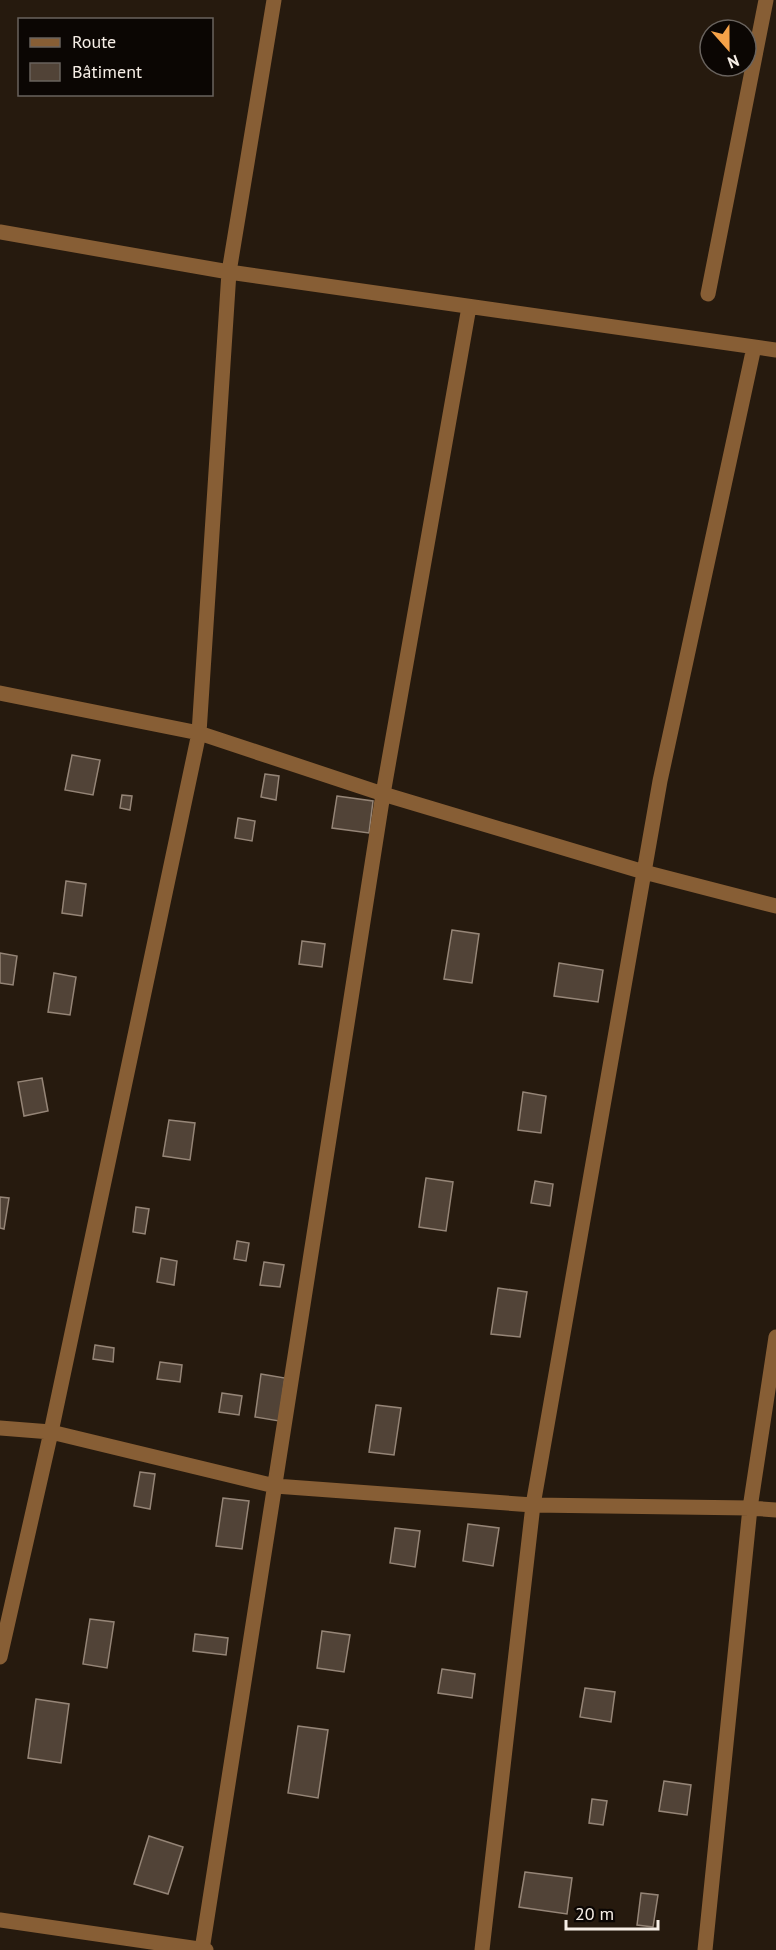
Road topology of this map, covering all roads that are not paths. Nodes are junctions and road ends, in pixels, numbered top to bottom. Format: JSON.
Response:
{"nodes":[{"id":1,"x":274,"y":0,"type":"edge"},
{"id":2,"x":766,"y":0,"type":"edge"},
{"id":3,"x":0,"y":232,"type":"edge"},
{"id":4,"x":229,"y":272,"type":"junction"},
{"id":5,"x":708,"y":294,"type":"dead end"},
{"id":6,"x":469,"y":307,"type":"junction"},
{"id":7,"x":754,"y":347,"type":"junction"},
{"id":8,"x":776,"y":350,"type":"edge"},
{"id":9,"x":0,"y":693,"type":"edge"},
{"id":10,"x":199,"y":733,"type":"junction"},
{"id":11,"x":383,"y":794,"type":"junction"},
{"id":12,"x":644,"y":872,"type":"junction"},
{"id":13,"x":776,"y":906,"type":"edge"},
{"id":14,"x":776,"y":1337,"type":"edge"},
{"id":15,"x":0,"y":1428,"type":"edge"},
{"id":16,"x":51,"y":1432,"type":"junction"},
{"id":17,"x":275,"y":1486,"type":"junction"},
{"id":18,"x":533,"y":1505,"type":"junction"},
{"id":19,"x":750,"y":1508,"type":"junction"},
{"id":20,"x":776,"y":1510,"type":"edge"},
{"id":21,"x":0,"y":1657,"type":"edge"},
{"id":22,"x":0,"y":1920,"type":"edge"},
{"id":23,"x":204,"y":1950,"type":"edge"},
{"id":24,"x":482,"y":1950,"type":"edge"},
{"id":25,"x":705,"y":1950,"type":"edge"}],
"edges":[{"from":1,"to":4,"type":"street"},
{"from":2,"to":5,"type":"street"},
{"from":3,"to":4,"type":"street"},
{"from":4,"to":6,"type":"street"},
{"from":4,"to":10,"type":"street"},
{"from":6,"to":7,"type":"street"},
{"from":6,"to":11,"type":"street"},
{"from":7,"to":8,"type":"street"},
{"from":7,"to":12,"type":"street"},
{"from":9,"to":10,"type":"street"},
{"from":10,"to":11,"type":"street"},
{"from":10,"to":16,"type":"street"},
{"from":11,"to":12,"type":"street"},
{"from":11,"to":17,"type":"street"},
{"from":12,"to":13,"type":"street"},
{"from":12,"to":18,"type":"street"},
{"from":14,"to":19,"type":"street"},
{"from":15,"to":16,"type":"street"},
{"from":16,"to":17,"type":"street"},
{"from":16,"to":21,"type":"street"},
{"from":17,"to":18,"type":"street"},
{"from":17,"to":23,"type":"street"},
{"from":18,"to":19,"type":"street"},
{"from":18,"to":24,"type":"street"},
{"from":19,"to":20,"type":"street"},
{"from":19,"to":25,"type":"street"},
{"from":22,"to":23,"type":"street"}]}
